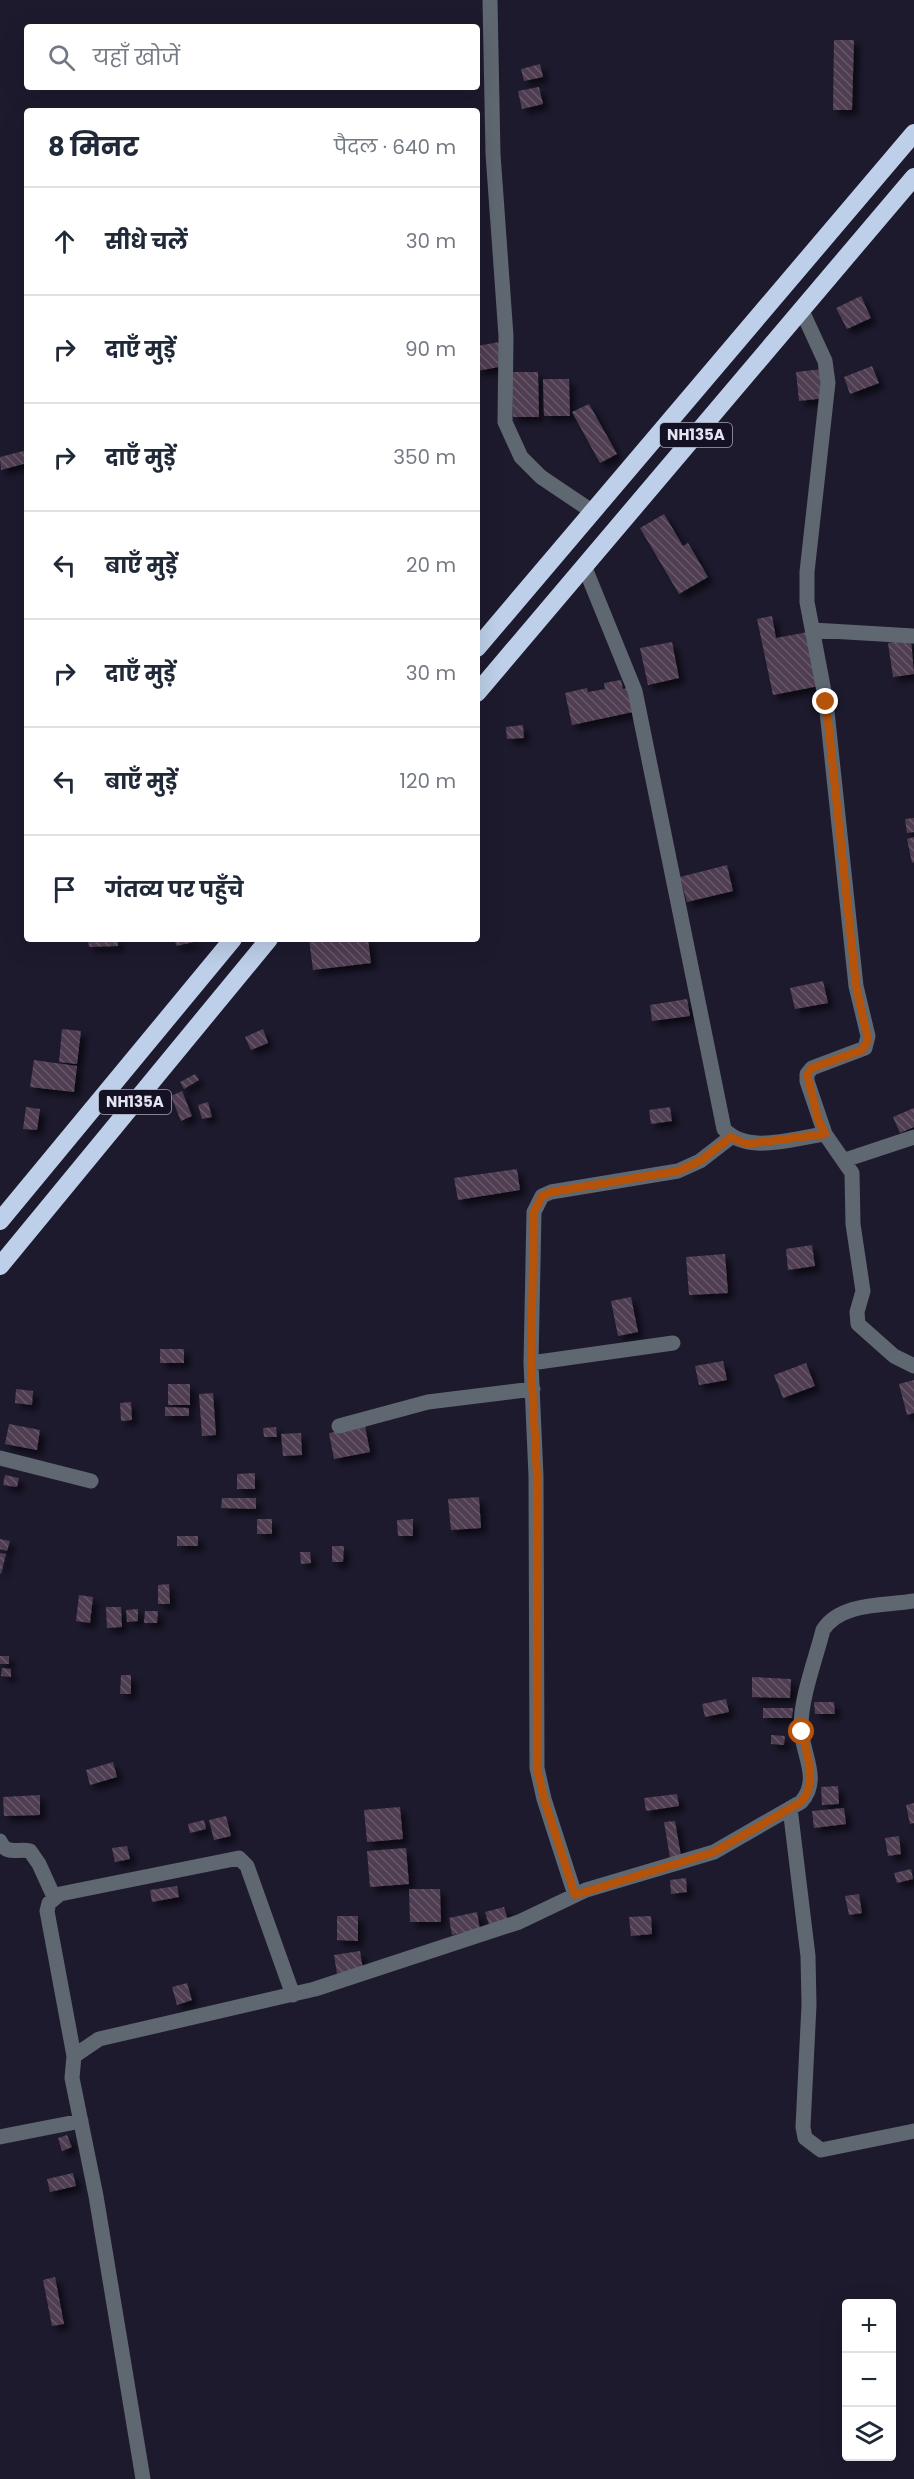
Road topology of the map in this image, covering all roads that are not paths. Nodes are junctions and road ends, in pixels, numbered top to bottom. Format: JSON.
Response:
{"nodes":[{"id":1,"x":490,"y":0,"type":"edge"},
{"id":2,"x":914,"y":133,"type":"edge"},
{"id":3,"x":914,"y":177,"type":"edge"},
{"id":4,"x":802,"y":311,"type":"junction"},
{"id":5,"x":593,"y":512,"type":"junction"},
{"id":6,"x":585,"y":568,"type":"junction"},
{"id":7,"x":813,"y":630,"type":"junction"},
{"id":8,"x":914,"y":636,"type":"edge"},
{"id":9,"x":480,"y":644,"type":"edge"},
{"id":10,"x":480,"y":690,"type":"edge"},
{"id":11,"x":231,"y":942,"type":"edge"},
{"id":12,"x":267,"y":942,"type":"edge"},
{"id":13,"x":825,"y":1134,"type":"junction"},
{"id":14,"x":731,"y":1137,"type":"junction"},
{"id":15,"x":914,"y":1137,"type":"edge"},
{"id":16,"x":845,"y":1160,"type":"junction"},
{"id":17,"x":0,"y":1221,"type":"edge"},
{"id":18,"x":0,"y":1266,"type":"edge"},
{"id":19,"x":673,"y":1343,"type":"dead end"},
{"id":20,"x":531,"y":1363,"type":"junction"},
{"id":21,"x":914,"y":1366,"type":"edge"},
{"id":22,"x":533,"y":1389,"type":"junction"},
{"id":23,"x":339,"y":1426,"type":"dead end"},
{"id":24,"x":0,"y":1458,"type":"edge"},
{"id":25,"x":91,"y":1481,"type":"dead end"},
{"id":26,"x":914,"y":1601,"type":"edge"},
{"id":27,"x":790,"y":1808,"type":"junction"},
{"id":28,"x":3,"y":1849,"type":"edge"},
{"id":29,"x":575,"y":1895,"type":"junction"},
{"id":30,"x":54,"y":1897,"type":"junction"},
{"id":31,"x":292,"y":1995,"type":"junction"},
{"id":32,"x":74,"y":2056,"type":"junction"},
{"id":33,"x":81,"y":2121,"type":"junction"},
{"id":34,"x":914,"y":2131,"type":"edge"},
{"id":35,"x":0,"y":2137,"type":"edge"},
{"id":36,"x":143,"y":2479,"type":"edge"}],
"edges":[{"from":1,"to":5,"type":"street"},
{"from":2,"to":5,"type":"highway","number":"NH135A"},
{"from":3,"to":4,"type":"highway","number":"NH135A"},
{"from":4,"to":6,"type":"highway","number":"NH135A"},
{"from":4,"to":7,"type":"street"},
{"from":5,"to":9,"type":"highway","number":"NH135A"},
{"from":6,"to":10,"type":"highway","number":"NH135A"},
{"from":6,"to":14,"type":"street"},
{"from":7,"to":8,"type":"street"},
{"from":7,"to":13,"type":"street"},
{"from":11,"to":17,"type":"highway","number":"NH135A"},
{"from":12,"to":18,"type":"highway","number":"NH135A"},
{"from":13,"to":14,"type":"street"},
{"from":13,"to":16,"type":"street"},
{"from":14,"to":20,"type":"street"},
{"from":15,"to":16,"type":"street"},
{"from":16,"to":21,"type":"street"},
{"from":19,"to":20,"type":"street"},
{"from":20,"to":22,"type":"street"},
{"from":22,"to":23,"type":"street"},
{"from":22,"to":29,"type":"street"},
{"from":24,"to":25,"type":"street"},
{"from":26,"to":27,"type":"street"},
{"from":27,"to":29,"type":"street"},
{"from":27,"to":34,"type":"street"},
{"from":28,"to":30,"type":"street"},
{"from":29,"to":31,"type":"street"},
{"from":30,"to":31,"type":"street"},
{"from":30,"to":32,"type":"street"},
{"from":31,"to":32,"type":"street"},
{"from":32,"to":33,"type":"street"},
{"from":33,"to":35,"type":"street"},
{"from":33,"to":36,"type":"street"}]}
